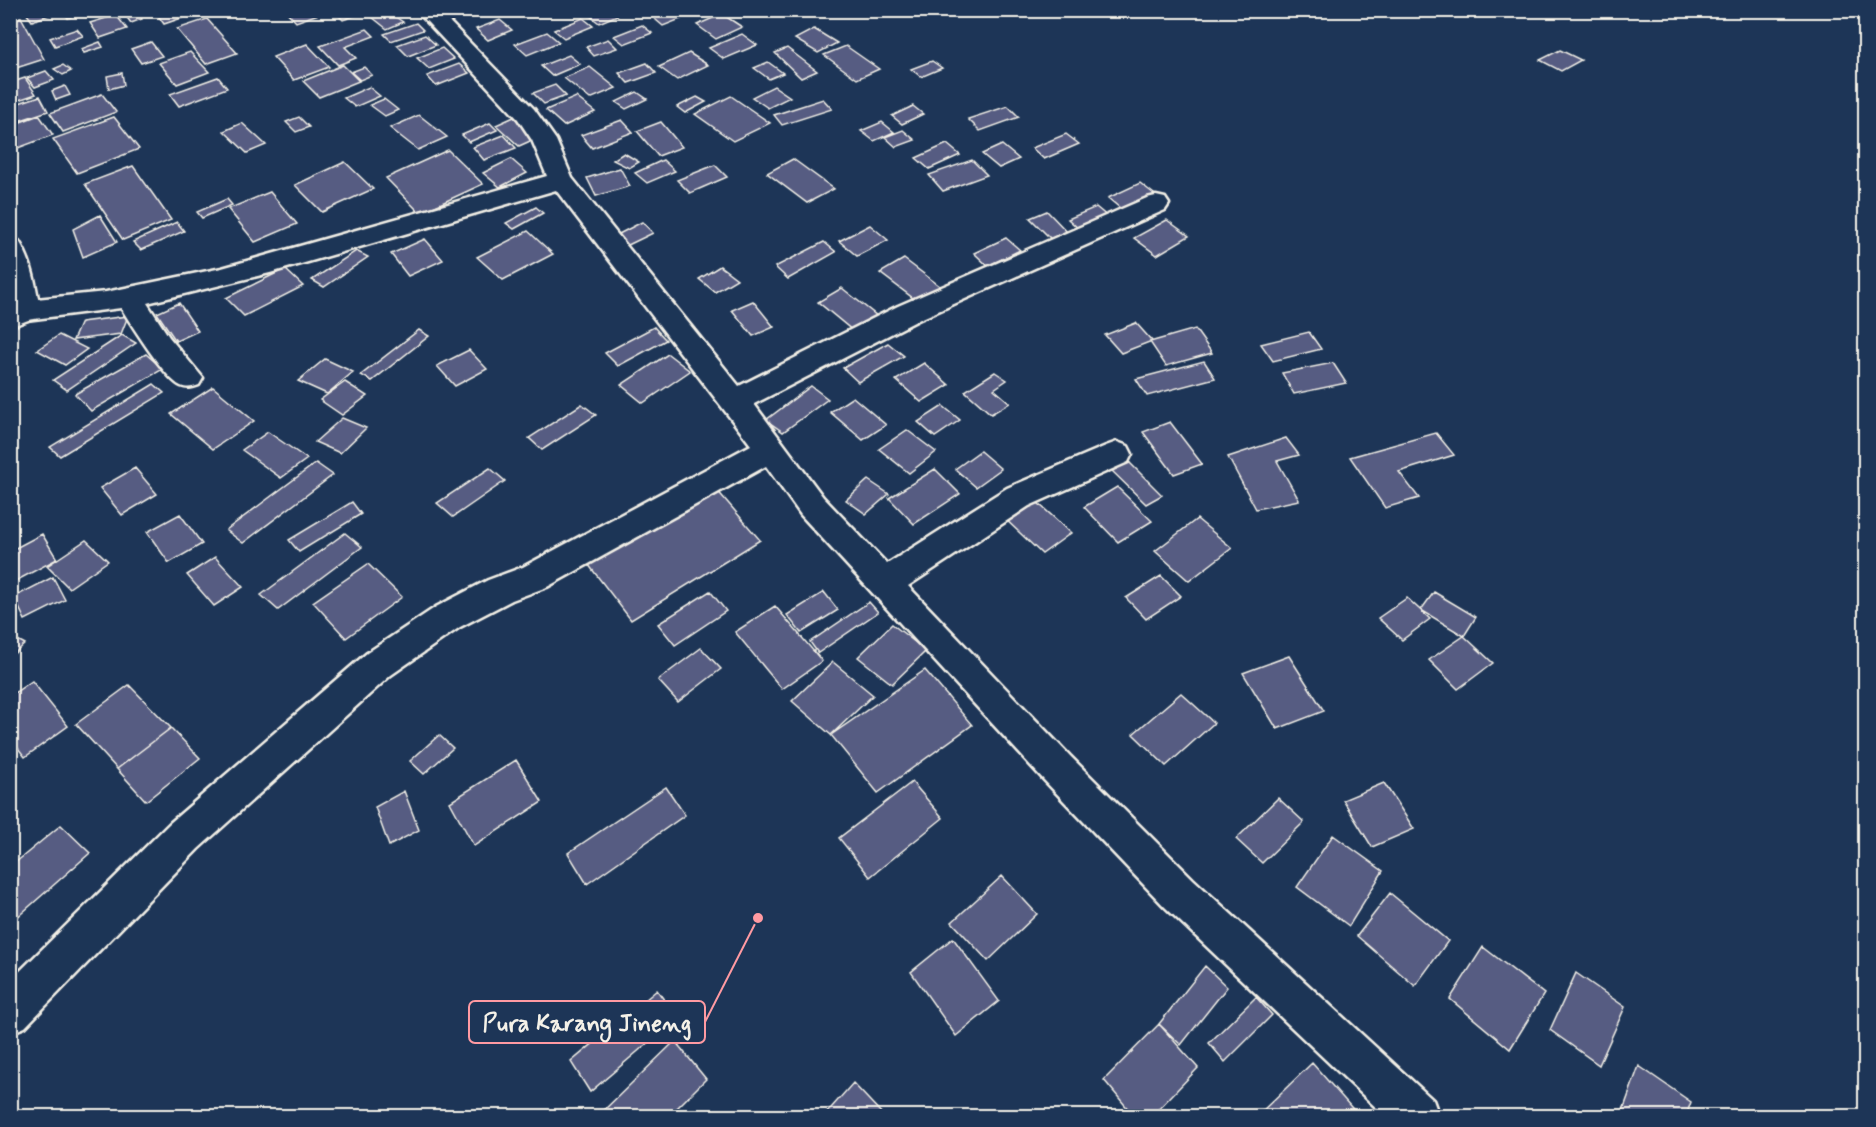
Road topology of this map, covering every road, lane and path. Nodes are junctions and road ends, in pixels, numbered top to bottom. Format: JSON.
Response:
{"nodes":[{"id":1,"x":426,"y":10,"type":"edge"},
{"id":2,"x":561,"y":180,"type":"junction"},
{"id":3,"x":1156,"y":204,"type":"dead end"},
{"id":4,"x":10,"y":247,"type":"edge"},
{"id":5,"x":129,"y":298,"type":"junction"},
{"id":6,"x":19,"y":314,"type":"edge"},
{"id":7,"x":189,"y":378,"type":"dead end"},
{"id":8,"x":735,"y":402,"type":"junction"},
{"id":9,"x":770,"y":449,"type":"junction"},
{"id":10,"x":1117,"y":454,"type":"dead end"},
{"id":11,"x":885,"y":583,"type":"junction"},
{"id":12,"x":10,"y":1012,"type":"edge"},
{"id":13,"x":1417,"y":1116,"type":"edge"}],
"edges":[{"from":1,"to":2,"type":"street"},
{"from":2,"to":5,"type":"street"},
{"from":2,"to":8,"type":"street"},
{"from":3,"to":8,"type":"street"},
{"from":4,"to":6,"type":"street"},
{"from":5,"to":6,"type":"street"},
{"from":5,"to":7,"type":"street"},
{"from":8,"to":9,"type":"street"},
{"from":9,"to":11,"type":"street"},
{"from":9,"to":12,"type":"street"},
{"from":10,"to":11,"type":"street"},
{"from":11,"to":13,"type":"street"}]}
